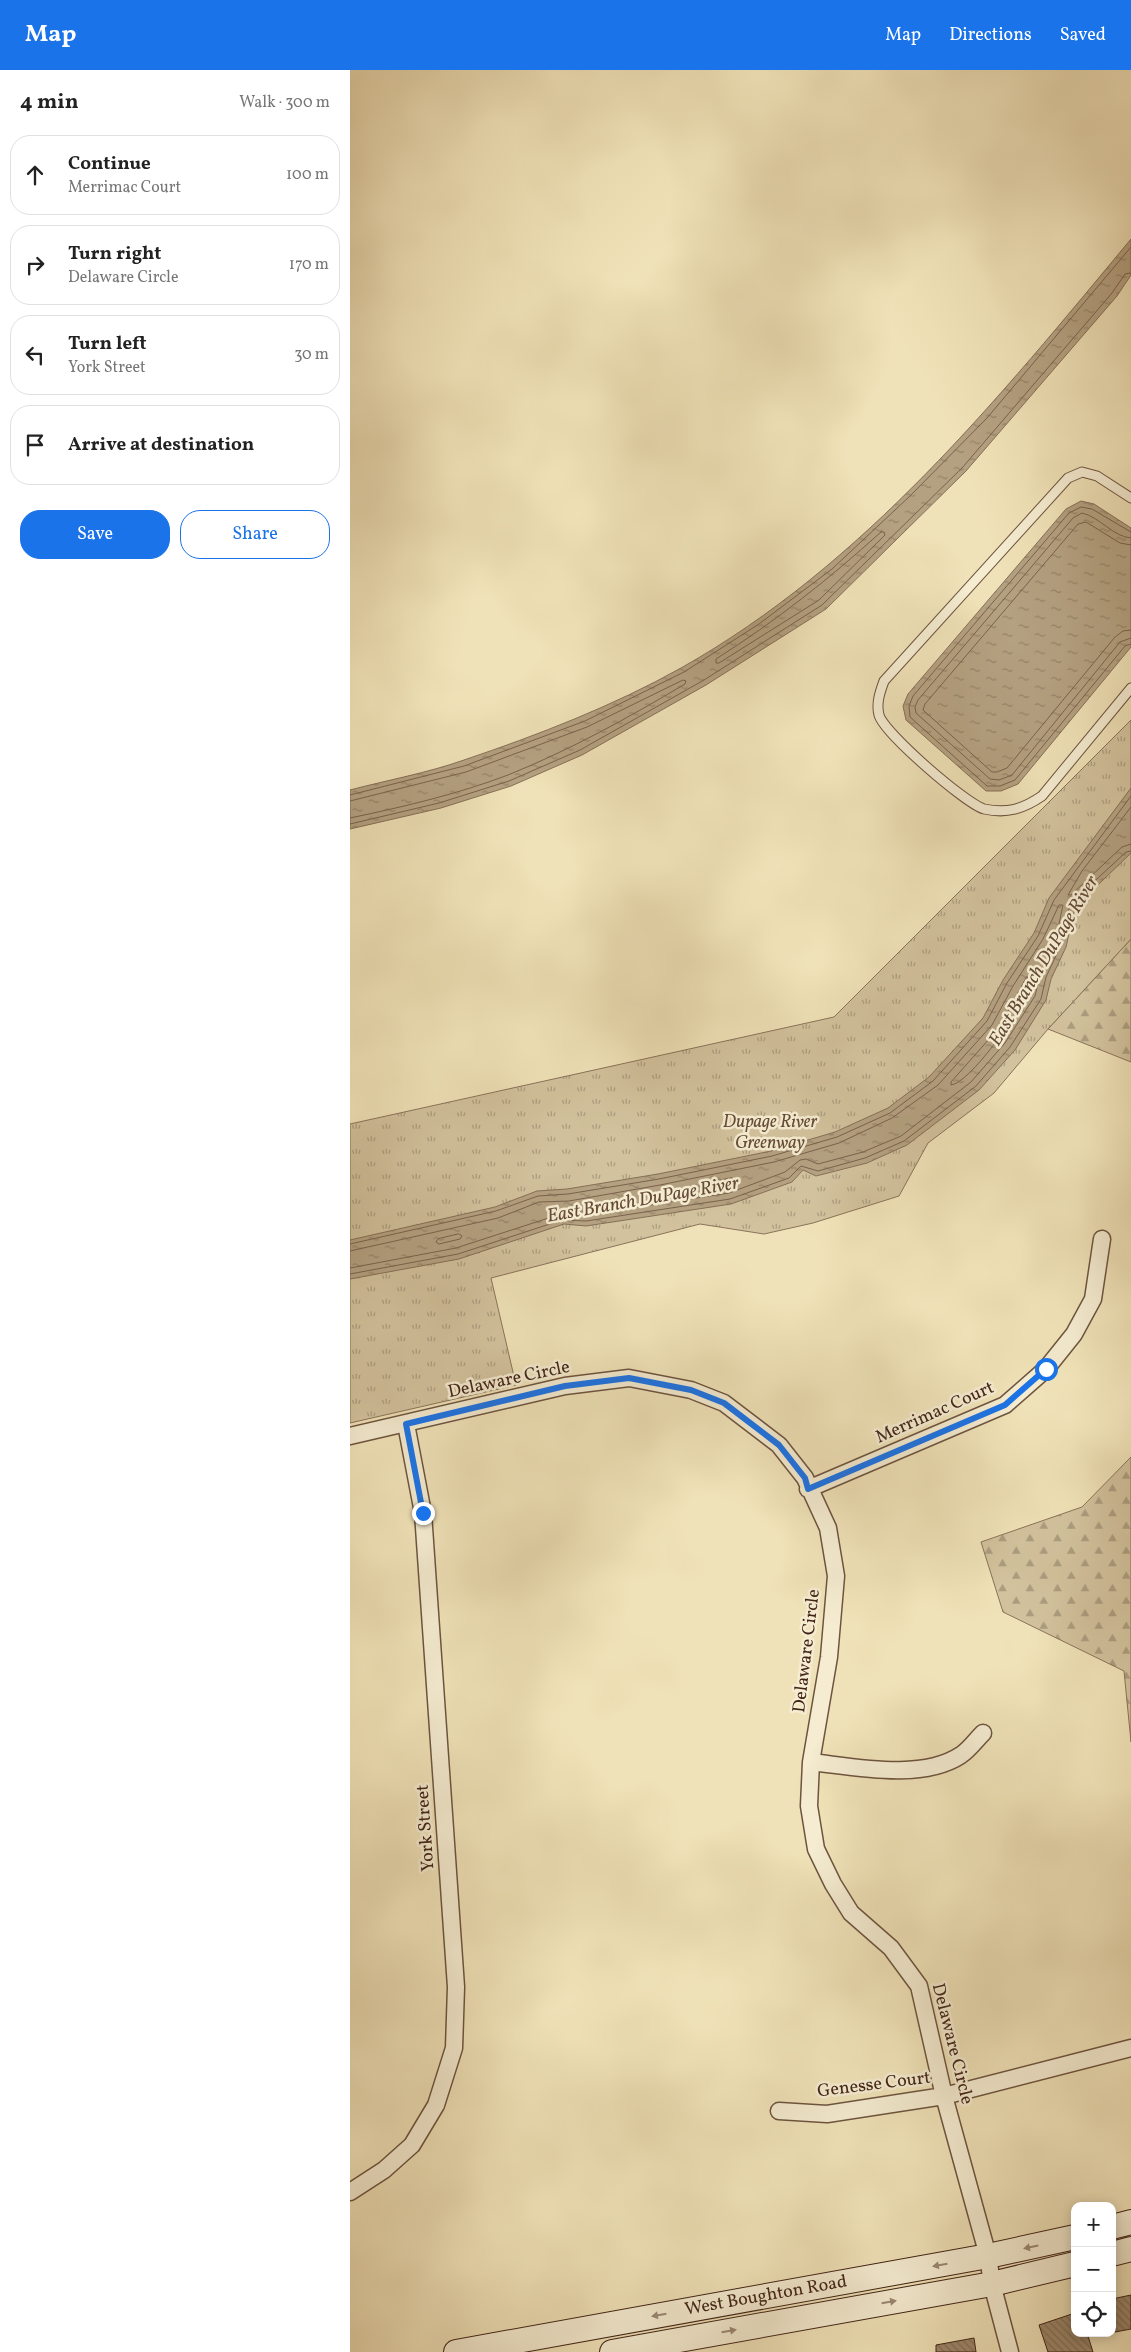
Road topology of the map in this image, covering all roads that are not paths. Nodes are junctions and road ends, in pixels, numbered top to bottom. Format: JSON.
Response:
{"nodes":[{"id":1,"x":1131,"y":498,"type":"edge"},
{"id":2,"x":1131,"y":688,"type":"edge"},
{"id":3,"x":1102,"y":1239,"type":"dead end"},
{"id":4,"x":406,"y":1424,"type":"junction"},
{"id":5,"x":350,"y":1436,"type":"edge"},
{"id":6,"x":808,"y":1489,"type":"junction"},
{"id":7,"x":983,"y":1733,"type":"dead end"},
{"id":8,"x":811,"y":1762,"type":"junction"},
{"id":9,"x":1131,"y":2048,"type":"edge"},
{"id":10,"x":944,"y":2096,"type":"junction"},
{"id":11,"x":779,"y":2111,"type":"dead end"},
{"id":12,"x":350,"y":2192,"type":"edge"},
{"id":13,"x":1131,"y":2222,"type":"edge"},
{"id":14,"x":1116,"y":2226,"type":"edge"},
{"id":15,"x":1071,"y":2238,"type":"edge"},
{"id":16,"x":1131,"y":2249,"type":"edge"},
{"id":17,"x":1116,"y":2253,"type":"edge"},
{"id":18,"x":988,"y":2256,"type":"junction"},
{"id":19,"x":1071,"y":2265,"type":"edge"},
{"id":20,"x":992,"y":2284,"type":"junction"},
{"id":21,"x":456,"y":2352,"type":"edge"},
{"id":22,"x":612,"y":2352,"type":"edge"},
{"id":23,"x":1010,"y":2352,"type":"edge"}],
"edges":[{"from":1,"to":2,"type":"lane"},
{"from":3,"to":6,"type":"street","name":"Merrimac Court"},
{"from":4,"to":5,"type":"street","name":"Delaware Circle"},
{"from":4,"to":6,"type":"street","name":"Delaware Circle"},
{"from":4,"to":12,"type":"street","name":"York Street"},
{"from":6,"to":8,"type":"street","name":"Delaware Circle"},
{"from":7,"to":8,"type":"street"},
{"from":8,"to":10,"type":"street","name":"Delaware Circle"},
{"from":9,"to":10,"type":"street","name":"Genesse Court"},
{"from":10,"to":11,"type":"street","name":"Genesse Court"},
{"from":10,"to":18,"type":"street","name":"Delaware Circle"},
{"from":13,"to":14,"type":"main road"},
{"from":15,"to":18,"type":"main road","name":"West Boughton Road","one_way":true},
{"from":16,"to":17,"type":"main road"},
{"from":18,"to":20,"type":"street","name":"Delaware Circle"},
{"from":18,"to":21,"type":"main road","name":"West Boughton Road","one_way":true},
{"from":19,"to":20,"type":"main road","name":"West Boughton Road"},
{"from":22,"to":20,"type":"main road","name":"West Boughton Road","one_way":true},
{"from":20,"to":23,"type":"street","name":"Delaware Circle"}]}
